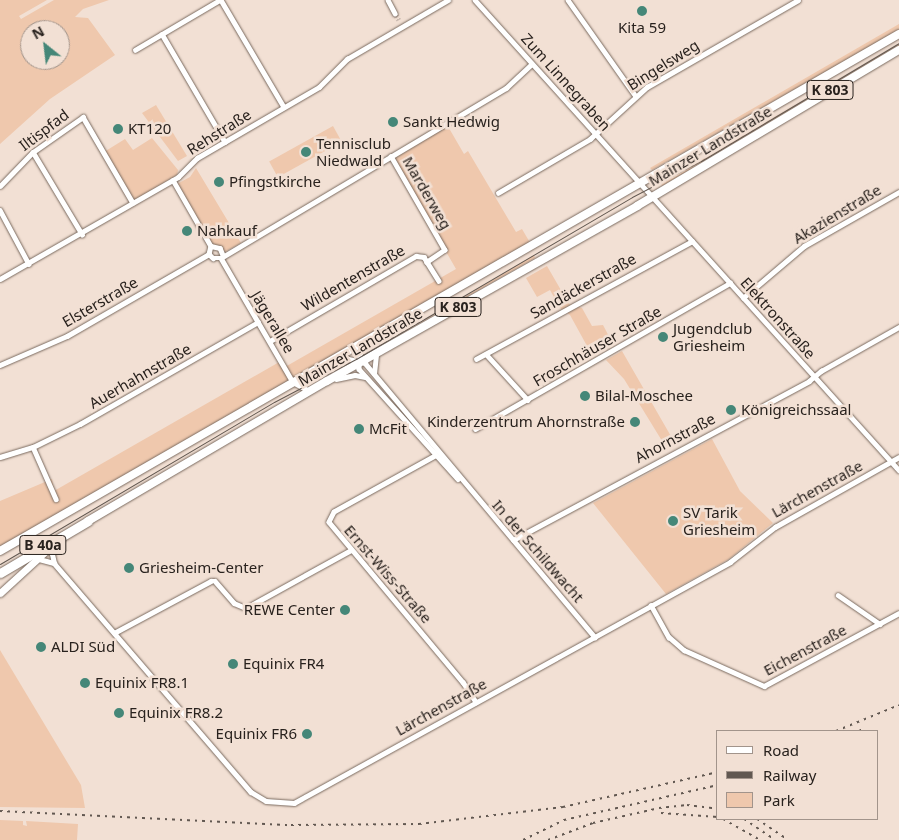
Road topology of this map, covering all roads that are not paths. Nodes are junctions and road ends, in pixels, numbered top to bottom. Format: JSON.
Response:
{"nodes":[{"id":1,"x":220,"y":0,"type":"edge"},
{"id":2,"x":388,"y":0,"type":"edge"},
{"id":3,"x":448,"y":0,"type":"edge"},
{"id":4,"x":474,"y":0,"type":"edge"},
{"id":5,"x":568,"y":0,"type":"edge"},
{"id":6,"x":798,"y":0,"type":"edge"},
{"id":7,"x":395,"y":13,"type":"tunnel mouth"},
{"id":8,"x":399,"y":20,"type":"tunnel mouth"},
{"id":9,"x":403,"y":26,"type":"junction"},
{"id":10,"x":162,"y":34,"type":"junction"},
{"id":11,"x":899,"y":34,"type":"edge"},
{"id":12,"x":135,"y":50,"type":"dead end"},
{"id":13,"x":899,"y":50,"type":"edge"},
{"id":14,"x":532,"y":64,"type":"junction"},
{"id":15,"x":635,"y":95,"type":"junction"},
{"id":16,"x":284,"y":107,"type":"junction"},
{"id":17,"x":596,"y":133,"type":"junction"},
{"id":18,"x":225,"y":142,"type":"junction"},
{"id":19,"x":33,"y":152,"type":"junction"},
{"id":20,"x":391,"y":156,"type":"junction"},
{"id":21,"x":173,"y":180,"type":"junction"},
{"id":22,"x":640,"y":181,"type":"junction"},
{"id":23,"x":0,"y":186,"type":"edge"},
{"id":24,"x":899,"y":192,"type":"edge"},
{"id":25,"x":498,"y":193,"type":"dead end"},
{"id":26,"x":653,"y":196,"type":"junction"},
{"id":27,"x":132,"y":203,"type":"junction"},
{"id":28,"x":0,"y":210,"type":"edge"},
{"id":29,"x":82,"y":234,"type":"junction"},
{"id":30,"x":692,"y":241,"type":"junction"},
{"id":31,"x":211,"y":246,"type":"junction"},
{"id":32,"x":209,"y":254,"type":"junction"},
{"id":33,"x":222,"y":257,"type":"junction"},
{"id":34,"x":427,"y":262,"type":"junction"},
{"id":35,"x":29,"y":264,"type":"junction"},
{"id":36,"x":0,"y":279,"type":"edge"},
{"id":37,"x":439,"y":281,"type":"dead end"},
{"id":38,"x":730,"y":283,"type":"junction"},
{"id":39,"x":743,"y":298,"type":"junction"},
{"id":40,"x":258,"y":322,"type":"junction"},
{"id":41,"x":899,"y":327,"type":"edge"},
{"id":42,"x":378,"y":334,"type":"junction"},
{"id":43,"x":270,"y":341,"type":"junction"},
{"id":44,"x":377,"y":352,"type":"junction"},
{"id":45,"x":486,"y":354,"type":"junction"},
{"id":46,"x":339,"y":358,"type":"junction"},
{"id":47,"x":476,"y":360,"type":"dead end"},
{"id":48,"x":359,"y":361,"type":"junction"},
{"id":49,"x":0,"y":365,"type":"edge"},
{"id":50,"x":364,"y":377,"type":"junction"},
{"id":51,"x":814,"y":377,"type":"junction"},
{"id":52,"x":375,"y":378,"type":"junction"},
{"id":53,"x":327,"y":381,"type":"junction"},
{"id":54,"x":293,"y":382,"type":"junction"},
{"id":55,"x":310,"y":392,"type":"junction"},
{"id":56,"x":528,"y":400,"type":"junction"},
{"id":57,"x":475,"y":429,"type":"dead end"},
{"id":58,"x":425,"y":446,"type":"junction"},
{"id":59,"x":33,"y":447,"type":"junction"},
{"id":60,"x":435,"y":447,"type":"junction"},
{"id":61,"x":435,"y":456,"type":"junction"},
{"id":62,"x":0,"y":458,"type":"edge"},
{"id":63,"x":899,"y":458,"type":"edge"},
{"id":64,"x":427,"y":460,"type":"junction"},
{"id":65,"x":891,"y":462,"type":"junction"},
{"id":66,"x":899,"y":470,"type":"edge"},
{"id":67,"x":461,"y":482,"type":"junction"},
{"id":68,"x":56,"y":499,"type":"dead end"},
{"id":69,"x":88,"y":521,"type":"junction"},
{"id":70,"x":63,"y":538,"type":"junction"},
{"id":71,"x":513,"y":540,"type":"junction"},
{"id":72,"x":351,"y":550,"type":"junction"},
{"id":73,"x":0,"y":551,"type":"edge"},
{"id":74,"x":32,"y":561,"type":"junction"},
{"id":75,"x":54,"y":563,"type":"junction"},
{"id":76,"x":0,"y":573,"type":"edge"},
{"id":77,"x":0,"y":593,"type":"edge"},
{"id":78,"x":838,"y":595,"type":"dead end"},
{"id":79,"x":651,"y":605,"type":"junction"},
{"id":80,"x":899,"y":614,"type":"edge"},
{"id":81,"x":880,"y":624,"type":"junction"},
{"id":82,"x":114,"y":633,"type":"junction"},
{"id":83,"x":595,"y":637,"type":"junction"},
{"id":84,"x":476,"y":702,"type":"junction"}],
"edges":[{"from":1,"to":10,"type":"street"},
{"from":1,"to":16,"type":"street"},
{"from":2,"to":7,"type":"street"},
{"from":3,"to":9,"type":"street","name":"Rehstraße"},
{"from":4,"to":14,"type":"street","name":"Zum Linnegraben"},
{"from":5,"to":15,"type":"street"},
{"from":6,"to":15,"type":"street","name":"Bingelsweg"},
{"from":8,"to":9,"type":"street"},
{"from":9,"to":16,"type":"street","name":"Rehstraße"},
{"from":10,"to":12,"type":"street"},
{"from":10,"to":18,"type":"street"},
{"from":11,"to":22,"type":"main road","name":"Mainzer Landstraße","number":"K 803"},
{"from":13,"to":26,"type":"main road","name":"Mainzer Landstraße","number":"K 803"},
{"from":14,"to":17,"type":"street","name":"Zum Linnegraben"},
{"from":14,"to":20,"type":"street"},
{"from":15,"to":17,"type":"street","name":"Bingelsweg"},
{"from":16,"to":18,"type":"street","name":"Rehstraße"},
{"from":17,"to":22,"type":"street","name":"Zum Linnegraben"},
{"from":17,"to":25,"type":"street","name":"Bingelsweg"},
{"from":18,"to":21,"type":"street","name":"Rehstraße"},
{"from":19,"to":23,"type":"street","name":"Iltispfad"},
{"from":19,"to":27,"type":"street","name":"Iltispfad"},
{"from":19,"to":29,"type":"street"},
{"from":20,"to":33,"type":"street"},
{"from":20,"to":34,"type":"street","name":"Marderweg"},
{"from":21,"to":27,"type":"street","name":"Rehstraße"},
{"from":21,"to":31,"type":"street","name":"Jägerallee"},
{"from":22,"to":26,"type":"street","name":"Elektronstraße"},
{"from":22,"to":42,"type":"main road","name":"Mainzer Landstraße","number":"K 803"},
{"from":24,"to":39,"type":"street","name":"Akazienstraße"},
{"from":26,"to":30,"type":"street","name":"Elektronstraße"},
{"from":26,"to":44,"type":"main road","name":"Mainzer Landstraße","number":"K 803"},
{"from":27,"to":29,"type":"street","name":"Rehstraße"},
{"from":28,"to":35,"type":"street"},
{"from":29,"to":35,"type":"street","name":"Rehstraße"},
{"from":30,"to":38,"type":"street","name":"Elektronstraße"},
{"from":30,"to":45,"type":"street","name":"Sandäckerstraße"},
{"from":31,"to":32,"type":"street"},
{"from":31,"to":33,"type":"street","name":"Jägerallee"},
{"from":32,"to":33,"type":"street"},
{"from":32,"to":49,"type":"street","name":"Elsterstraße"},
{"from":33,"to":40,"type":"street","name":"Jägerallee"},
{"from":34,"to":37,"type":"street","name":"Wildentenstraße"},
{"from":34,"to":43,"type":"street","name":"Wildentenstraße"},
{"from":35,"to":36,"type":"street","name":"Rehstraße"},
{"from":38,"to":39,"type":"street","name":"Elektronstraße"},
{"from":38,"to":56,"type":"street","name":"Froschhäuser Straße"},
{"from":39,"to":51,"type":"street","name":"Elektronstraße"},
{"from":40,"to":43,"type":"street","name":"Jägerallee"},
{"from":40,"to":59,"type":"street","name":"Auerhahnstraße"},
{"from":41,"to":51,"type":"street","name":"Ahornstraße"},
{"from":42,"to":46,"type":"main road","name":"Mainzer Landstraße","number":"K 803"},
{"from":42,"to":48,"type":"street"},
{"from":43,"to":54,"type":"street","name":"Jägerallee"},
{"from":44,"to":48,"type":"main road","name":"Mainzer Landstraße","number":"K 803"},
{"from":44,"to":52,"type":"street"},
{"from":45,"to":47,"type":"street","name":"Sandäckerstraße"},
{"from":45,"to":56,"type":"street"},
{"from":46,"to":48,"type":"street"},
{"from":46,"to":54,"type":"main road","name":"Mainzer Landstraße"},
{"from":48,"to":50,"type":"street","name":"In der Schildwacht"},
{"from":48,"to":52,"type":"street","name":"In der Schildwacht"},
{"from":48,"to":53,"type":"main road","name":"Mainzer Landstraße"},
{"from":50,"to":53,"type":"street"},
{"from":50,"to":58,"type":"street","name":"In der Schildwacht"},
{"from":51,"to":65,"type":"street","name":"Elektronstraße"},
{"from":51,"to":71,"type":"street","name":"Ahornstraße"},
{"from":52,"to":60,"type":"street","name":"In der Schildwacht"},
{"from":53,"to":55,"type":"main road","name":"Mainzer Landstraße"},
{"from":54,"to":55,"type":"street"},
{"from":54,"to":73,"type":"main road","name":"Mainzer Landstraße"},
{"from":55,"to":69,"type":"main road","name":"Mainzer Landstraße"},
{"from":56,"to":57,"type":"street","name":"Froschhäuser Straße"},
{"from":58,"to":61,"type":"street","name":"In der Schildwacht"},
{"from":58,"to":64,"type":"street"},
{"from":59,"to":62,"type":"street","name":"Auerhahnstraße"},
{"from":59,"to":68,"type":"street"},
{"from":60,"to":61,"type":"street"},
{"from":60,"to":67,"type":"street","name":"In der Schildwacht"},
{"from":61,"to":64,"type":"street","name":"Ernst-Wiss-Straße"},
{"from":61,"to":67,"type":"street","name":"In der Schildwacht"},
{"from":63,"to":65,"type":"street","name":"Lärchenstraße"},
{"from":64,"to":72,"type":"street","name":"Ernst-Wiss-Straße"},
{"from":65,"to":66,"type":"street","name":"Elektronstraße"},
{"from":65,"to":79,"type":"street","name":"Lärchenstraße"},
{"from":67,"to":71,"type":"street","name":"In der Schildwacht"},
{"from":69,"to":70,"type":"main road","name":"Mainzer Landstraße"},
{"from":69,"to":76,"type":"highway","number":"B 40a"},
{"from":70,"to":74,"type":"main road","name":"Mainzer Landstraße"},
{"from":70,"to":75,"type":"street"},
{"from":71,"to":83,"type":"street","name":"In der Schildwacht"},
{"from":72,"to":82,"type":"street"},
{"from":72,"to":84,"type":"street","name":"Ernst-Wiss-Straße"},
{"from":74,"to":75,"type":"street"},
{"from":74,"to":77,"type":"main road","name":"Mainzer Landstraße"},
{"from":75,"to":82,"type":"street","name":"Lärchenstraße"},
{"from":78,"to":81,"type":"street","name":"Eichenstraße"},
{"from":79,"to":81,"type":"street","name":"Eichenstraße"},
{"from":79,"to":83,"type":"street","name":"Lärchenstraße"},
{"from":80,"to":81,"type":"street","name":"Eichenstraße"},
{"from":82,"to":84,"type":"street","name":"Lärchenstraße"},
{"from":83,"to":84,"type":"street","name":"Lärchenstraße"}]}
